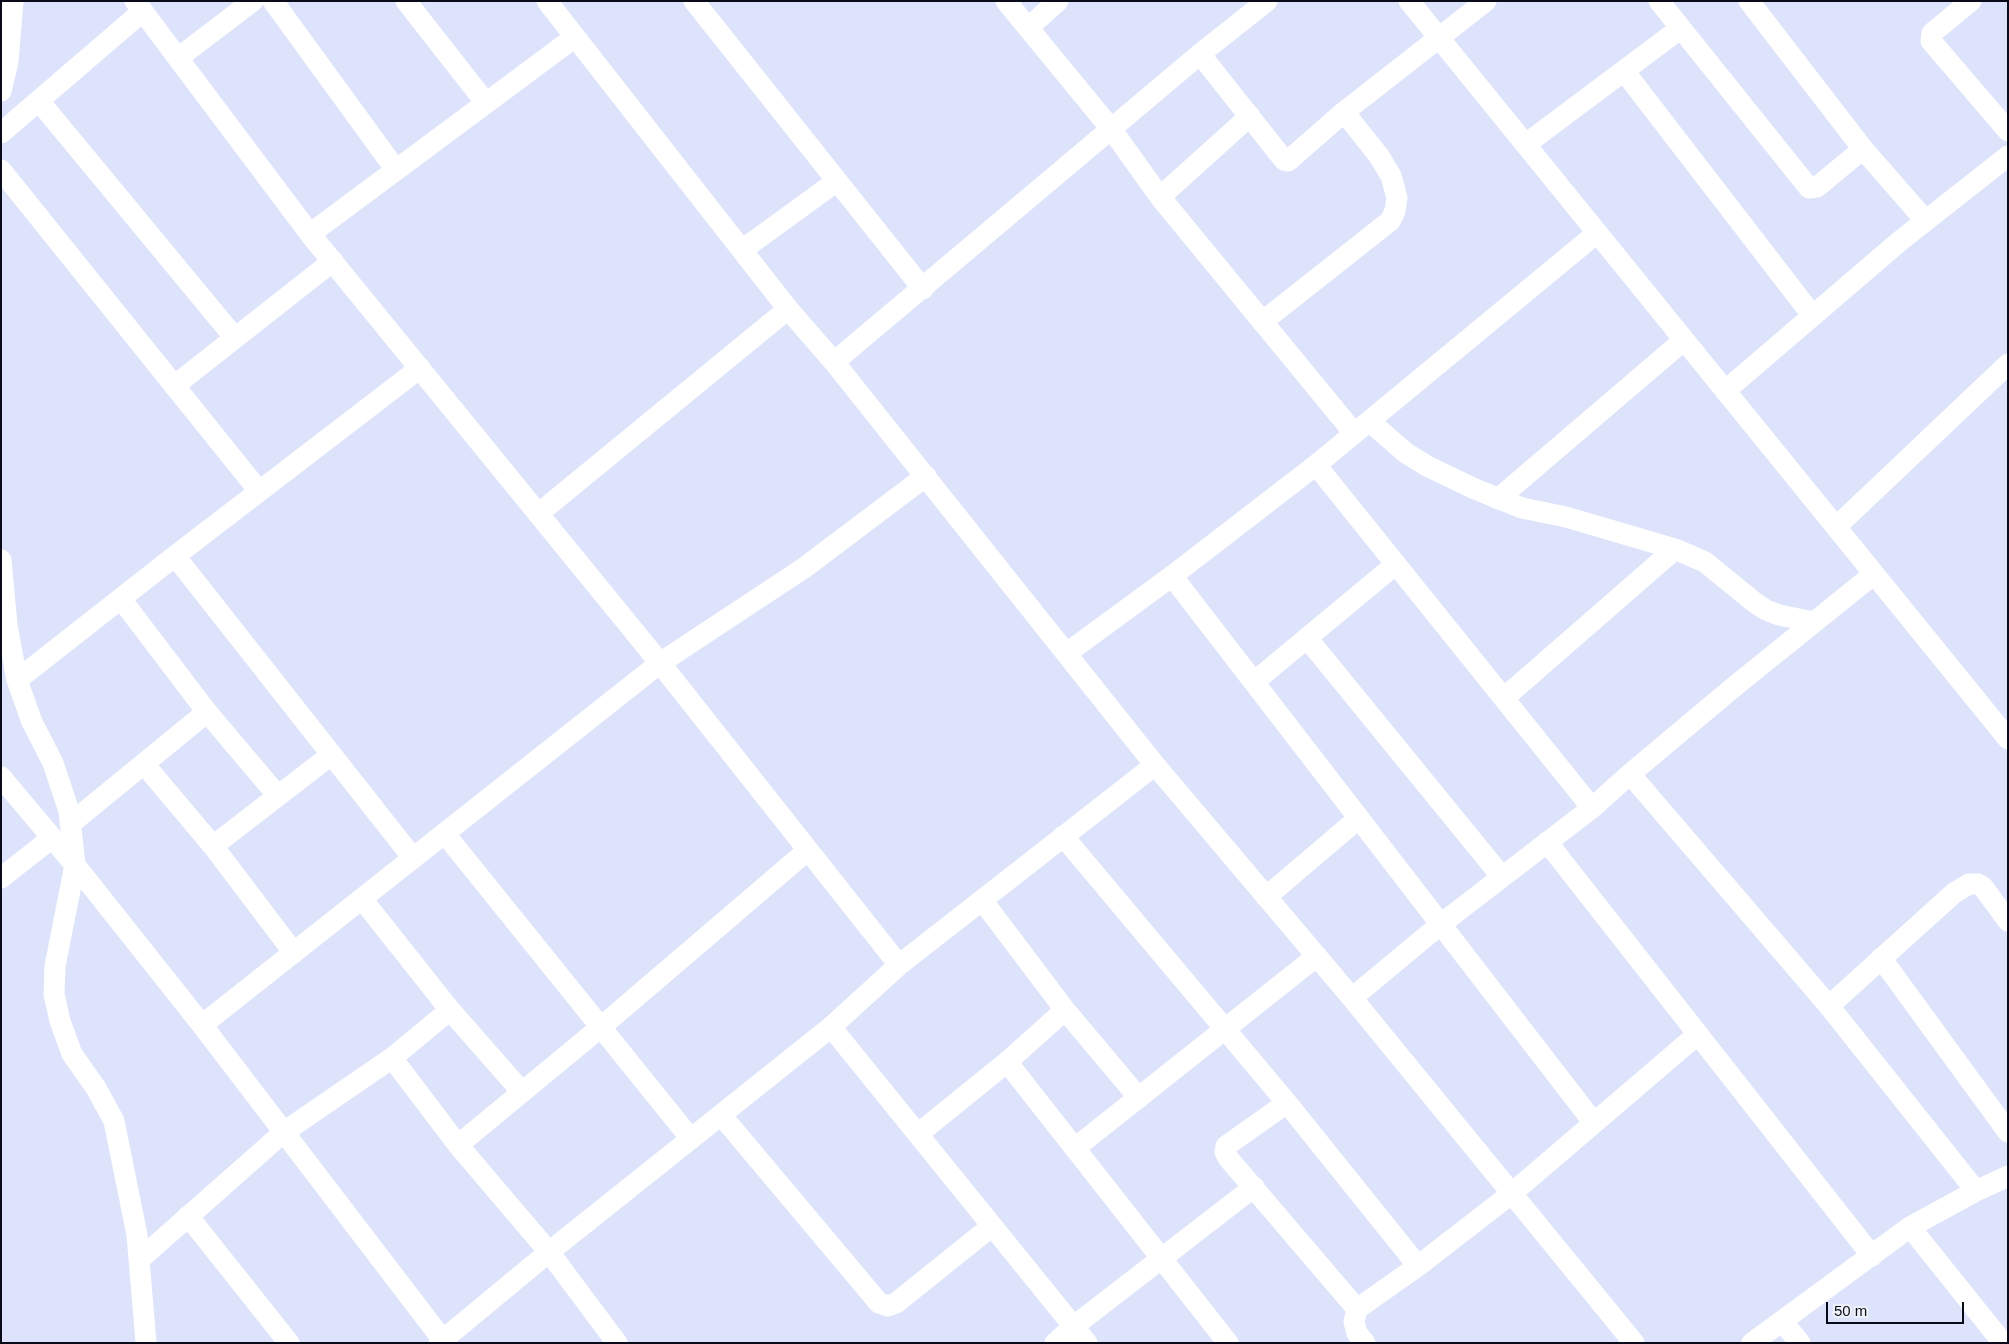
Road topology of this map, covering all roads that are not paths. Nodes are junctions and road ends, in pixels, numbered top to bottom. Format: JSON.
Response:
{"nodes":[{"id":1,"x":13,"y":1,"type":"edge"},
{"id":2,"x":253,"y":1,"type":"edge"},
{"id":3,"x":273,"y":1,"type":"edge"},
{"id":4,"x":406,"y":1,"type":"edge"},
{"id":5,"x":547,"y":1,"type":"edge"},
{"id":6,"x":694,"y":1,"type":"edge"},
{"id":7,"x":1006,"y":1,"type":"edge"},
{"id":8,"x":1058,"y":1,"type":"edge"},
{"id":9,"x":1267,"y":1,"type":"edge"},
{"id":10,"x":1409,"y":1,"type":"edge"},
{"id":11,"x":1486,"y":1,"type":"edge"},
{"id":12,"x":1659,"y":1,"type":"edge"},
{"id":13,"x":1749,"y":1,"type":"edge"},
{"id":14,"x":1971,"y":1,"type":"edge"},
{"id":15,"x":139,"y":6,"type":"edge"},
{"id":16,"x":1028,"y":28,"type":"junction"},
{"id":17,"x":1681,"y":28,"type":"junction"},
{"id":18,"x":575,"y":37,"type":"junction"},
{"id":19,"x":1438,"y":37,"type":"junction"},
{"id":20,"x":6,"y":40,"type":"edge"},
{"id":21,"x":1200,"y":54,"type":"junction"},
{"id":22,"x":178,"y":58,"type":"junction"},
{"id":23,"x":1624,"y":71,"type":"junction"},
{"id":24,"x":1,"y":91,"type":"edge"},
{"id":25,"x":39,"y":101,"type":"junction"},
{"id":26,"x":486,"y":103,"type":"junction"},
{"id":27,"x":1344,"y":112,"type":"junction"},
{"id":28,"x":1250,"y":116,"type":"junction"},
{"id":29,"x":1112,"y":130,"type":"junction"},
{"id":30,"x":2008,"y":131,"type":"edge"},
{"id":31,"x":1,"y":133,"type":"edge"},
{"id":32,"x":1526,"y":144,"type":"junction"},
{"id":33,"x":1863,"y":149,"type":"junction"},
{"id":34,"x":2008,"y":156,"type":"edge"},
{"id":35,"x":1,"y":170,"type":"edge"},
{"id":36,"x":396,"y":170,"type":"junction"},
{"id":37,"x":837,"y":181,"type":"junction"},
{"id":38,"x":1160,"y":197,"type":"junction"},
{"id":39,"x":1925,"y":220,"type":"junction"},
{"id":40,"x":1597,"y":233,"type":"junction"},
{"id":41,"x":310,"y":234,"type":"junction"},
{"id":42,"x":742,"y":250,"type":"junction"},
{"id":43,"x":333,"y":261,"type":"junction"},
{"id":44,"x":922,"y":288,"type":"junction"},
{"id":45,"x":788,"y":309,"type":"junction"},
{"id":46,"x":1812,"y":315,"type":"junction"},
{"id":47,"x":1262,"y":322,"type":"junction"},
{"id":48,"x":235,"y":338,"type":"junction"},
{"id":49,"x":1684,"y":340,"type":"junction"},
{"id":50,"x":834,"y":362,"type":"junction"},
{"id":51,"x":2008,"y":364,"type":"edge"},
{"id":52,"x":420,"y":368,"type":"junction"},
{"id":53,"x":174,"y":386,"type":"junction"},
{"id":54,"x":1725,"y":391,"type":"junction"},
{"id":55,"x":1361,"y":427,"type":"junction"},
{"id":56,"x":1316,"y":465,"type":"junction"},
{"id":57,"x":926,"y":476,"type":"junction"},
{"id":58,"x":259,"y":491,"type":"junction"},
{"id":59,"x":1498,"y":499,"type":"junction"},
{"id":60,"x":538,"y":514,"type":"junction"},
{"id":61,"x":1836,"y":527,"type":"junction"},
{"id":62,"x":1675,"y":549,"type":"junction"},
{"id":63,"x":175,"y":556,"type":"junction"},
{"id":64,"x":1,"y":560,"type":"edge"},
{"id":65,"x":1396,"y":564,"type":"junction"},
{"id":66,"x":1874,"y":574,"type":"junction"},
{"id":67,"x":1172,"y":576,"type":"junction"},
{"id":68,"x":121,"y":599,"type":"junction"},
{"id":69,"x":1814,"y":622,"type":"junction"},
{"id":70,"x":1307,"y":638,"type":"junction"},
{"id":71,"x":1067,"y":653,"type":"junction"},
{"id":72,"x":660,"y":663,"type":"junction"},
{"id":73,"x":17,"y":680,"type":"junction"},
{"id":74,"x":1254,"y":682,"type":"junction"},
{"id":75,"x":1504,"y":698,"type":"junction"},
{"id":76,"x":207,"y":712,"type":"junction"},
{"id":77,"x":2008,"y":739,"type":"edge"},
{"id":78,"x":331,"y":755,"type":"junction"},
{"id":79,"x":144,"y":764,"type":"junction"},
{"id":80,"x":1155,"y":765,"type":"junction"},
{"id":81,"x":1630,"y":774,"type":"junction"},
{"id":82,"x":1,"y":777,"type":"edge"},
{"id":83,"x":278,"y":796,"type":"junction"},
{"id":84,"x":1592,"y":808,"type":"junction"},
{"id":85,"x":1359,"y":818,"type":"junction"},
{"id":86,"x":70,"y":824,"type":"junction"},
{"id":87,"x":445,"y":834,"type":"junction"},
{"id":88,"x":1063,"y":836,"type":"junction"},
{"id":89,"x":52,"y":838,"type":"junction"},
{"id":90,"x":1547,"y":842,"type":"junction"},
{"id":91,"x":213,"y":846,"type":"junction"},
{"id":92,"x":808,"y":850,"type":"junction"},
{"id":93,"x":413,"y":858,"type":"junction"},
{"id":94,"x":75,"y":865,"type":"junction"},
{"id":95,"x":1502,"y":877,"type":"junction"},
{"id":96,"x":1,"y":878,"type":"edge"},
{"id":97,"x":1266,"y":897,"type":"junction"},
{"id":98,"x":362,"y":899,"type":"junction"},
{"id":99,"x":982,"y":900,"type":"junction"},
{"id":100,"x":2008,"y":921,"type":"edge"},
{"id":101,"x":1441,"y":924,"type":"junction"},
{"id":102,"x":294,"y":953,"type":"junction"},
{"id":103,"x":1317,"y":956,"type":"junction"},
{"id":104,"x":1881,"y":958,"type":"junction"},
{"id":105,"x":899,"y":965,"type":"junction"},
{"id":106,"x":1352,"y":998,"type":"junction"},
{"id":107,"x":1829,"y":1006,"type":"junction"},
{"id":108,"x":450,"y":1010,"type":"junction"},
{"id":109,"x":1065,"y":1010,"type":"junction"},
{"id":110,"x":202,"y":1025,"type":"junction"},
{"id":111,"x":601,"y":1027,"type":"junction"},
{"id":112,"x":831,"y":1027,"type":"junction"},
{"id":113,"x":1225,"y":1029,"type":"junction"},
{"id":114,"x":1698,"y":1034,"type":"junction"},
{"id":115,"x":392,"y":1058,"type":"junction"},
{"id":116,"x":1007,"y":1062,"type":"junction"},
{"id":117,"x":522,"y":1092,"type":"junction"},
{"id":118,"x":1139,"y":1098,"type":"junction"},
{"id":119,"x":1286,"y":1103,"type":"junction"},
{"id":120,"x":721,"y":1115,"type":"junction"},
{"id":121,"x":1594,"y":1123,"type":"junction"},
{"id":122,"x":284,"y":1132,"type":"junction"},
{"id":123,"x":2008,"y":1132,"type":"edge"},
{"id":124,"x":918,"y":1134,"type":"junction"},
{"id":125,"x":692,"y":1139,"type":"junction"},
{"id":126,"x":458,"y":1145,"type":"junction"},
{"id":127,"x":1075,"y":1148,"type":"junction"},
{"id":128,"x":2008,"y":1176,"type":"edge"},
{"id":129,"x":1254,"y":1187,"type":"junction"},
{"id":130,"x":1976,"y":1191,"type":"junction"},
{"id":131,"x":1511,"y":1194,"type":"junction"},
{"id":132,"x":188,"y":1216,"type":"junction"},
{"id":133,"x":992,"y":1226,"type":"junction"},
{"id":134,"x":1910,"y":1227,"type":"junction"},
{"id":135,"x":549,"y":1252,"type":"junction"},
{"id":136,"x":1872,"y":1256,"type":"junction"},
{"id":137,"x":1161,"y":1259,"type":"junction"},
{"id":138,"x":139,"y":1260,"type":"junction"},
{"id":139,"x":1418,"y":1266,"type":"junction"},
{"id":140,"x":1357,"y":1309,"type":"junction"},
{"id":141,"x":1782,"y":1321,"type":"junction"},
{"id":142,"x":1074,"y":1326,"type":"junction"},
{"id":143,"x":442,"y":1342,"type":"edge"},
{"id":144,"x":146,"y":1343,"type":"edge"},
{"id":145,"x":289,"y":1343,"type":"edge"},
{"id":146,"x":617,"y":1343,"type":"edge"},
{"id":147,"x":1055,"y":1343,"type":"edge"},
{"id":148,"x":1087,"y":1343,"type":"edge"},
{"id":149,"x":1228,"y":1343,"type":"edge"},
{"id":150,"x":1365,"y":1343,"type":"edge"},
{"id":151,"x":1634,"y":1343,"type":"edge"},
{"id":152,"x":1752,"y":1343,"type":"edge"},
{"id":153,"x":1800,"y":1343,"type":"edge"},
{"id":154,"x":2003,"y":1343,"type":"edge"}],
"edges":[{"from":1,"to":20,"type":"street"},
{"from":2,"to":22,"type":"street"},
{"from":3,"to":36,"type":"street"},
{"from":4,"to":26,"type":"street"},
{"from":5,"to":18,"type":"street"},
{"from":6,"to":37,"type":"street"},
{"from":7,"to":16,"type":"street"},
{"from":8,"to":16,"type":"street"},
{"from":9,"to":21,"type":"street"},
{"from":10,"to":19,"type":"street"},
{"from":11,"to":19,"type":"street"},
{"from":12,"to":17,"type":"street"},
{"from":13,"to":33,"type":"street"},
{"from":14,"to":30,"type":"street"},
{"from":15,"to":22,"type":"street"},
{"from":15,"to":25,"type":"street"},
{"from":16,"to":29,"type":"street"},
{"from":17,"to":23,"type":"street"},
{"from":17,"to":33,"type":"street"},
{"from":18,"to":26,"type":"street"},
{"from":18,"to":42,"type":"street"},
{"from":19,"to":27,"type":"street"},
{"from":19,"to":32,"type":"street"},
{"from":20,"to":24,"type":"street"},
{"from":21,"to":28,"type":"street"},
{"from":21,"to":29,"type":"street"},
{"from":22,"to":41,"type":"street"},
{"from":23,"to":32,"type":"street"},
{"from":23,"to":46,"type":"street"},
{"from":25,"to":31,"type":"street"},
{"from":25,"to":48,"type":"street"},
{"from":26,"to":36,"type":"street"},
{"from":27,"to":28,"type":"street"},
{"from":27,"to":47,"type":"street"},
{"from":28,"to":38,"type":"street"},
{"from":29,"to":38,"type":"street"},
{"from":29,"to":44,"type":"street"},
{"from":32,"to":40,"type":"street"},
{"from":33,"to":39,"type":"street"},
{"from":34,"to":39,"type":"street"},
{"from":35,"to":53,"type":"street"},
{"from":36,"to":41,"type":"street"},
{"from":37,"to":42,"type":"street"},
{"from":37,"to":44,"type":"street"},
{"from":38,"to":47,"type":"street"},
{"from":39,"to":46,"type":"street"},
{"from":40,"to":49,"type":"street"},
{"from":40,"to":55,"type":"street"},
{"from":41,"to":43,"type":"street"},
{"from":42,"to":45,"type":"street"},
{"from":43,"to":48,"type":"street"},
{"from":43,"to":52,"type":"street"},
{"from":44,"to":50,"type":"street"},
{"from":45,"to":50,"type":"street"},
{"from":45,"to":60,"type":"street"},
{"from":46,"to":54,"type":"street"},
{"from":47,"to":55,"type":"street"},
{"from":48,"to":53,"type":"street"},
{"from":49,"to":54,"type":"street"},
{"from":49,"to":59,"type":"street"},
{"from":50,"to":57,"type":"street"},
{"from":51,"to":61,"type":"street"},
{"from":52,"to":58,"type":"street"},
{"from":52,"to":60,"type":"street"},
{"from":53,"to":58,"type":"street"},
{"from":54,"to":61,"type":"street"},
{"from":55,"to":56,"type":"street"},
{"from":55,"to":59,"type":"street"},
{"from":56,"to":65,"type":"street"},
{"from":56,"to":67,"type":"street"},
{"from":57,"to":71,"type":"street"},
{"from":57,"to":72,"type":"street"},
{"from":58,"to":63,"type":"street"},
{"from":59,"to":62,"type":"street"},
{"from":60,"to":72,"type":"street"},
{"from":61,"to":66,"type":"street"},
{"from":62,"to":69,"type":"street"},
{"from":62,"to":75,"type":"street"},
{"from":63,"to":68,"type":"street"},
{"from":63,"to":78,"type":"street"},
{"from":64,"to":73,"type":"street"},
{"from":65,"to":70,"type":"street"},
{"from":65,"to":75,"type":"street"},
{"from":66,"to":69,"type":"street"},
{"from":66,"to":77,"type":"street"},
{"from":67,"to":71,"type":"street"},
{"from":67,"to":74,"type":"street"},
{"from":68,"to":73,"type":"street"},
{"from":68,"to":76,"type":"street"},
{"from":69,"to":81,"type":"street"},
{"from":70,"to":74,"type":"street"},
{"from":70,"to":95,"type":"street"},
{"from":71,"to":80,"type":"street"},
{"from":72,"to":87,"type":"street"},
{"from":72,"to":92,"type":"street"},
{"from":73,"to":86,"type":"street"},
{"from":74,"to":85,"type":"street"},
{"from":75,"to":84,"type":"street"},
{"from":76,"to":79,"type":"street"},
{"from":76,"to":83,"type":"street"},
{"from":78,"to":83,"type":"street"},
{"from":78,"to":93,"type":"street"},
{"from":79,"to":86,"type":"street"},
{"from":79,"to":91,"type":"street"},
{"from":80,"to":88,"type":"street"},
{"from":80,"to":97,"type":"street"},
{"from":81,"to":84,"type":"street"},
{"from":81,"to":107,"type":"street"},
{"from":82,"to":89,"type":"street"},
{"from":83,"to":91,"type":"street"},
{"from":84,"to":90,"type":"street"},
{"from":85,"to":97,"type":"street"},
{"from":85,"to":101,"type":"street"},
{"from":86,"to":94,"type":"street"},
{"from":87,"to":93,"type":"street"},
{"from":87,"to":111,"type":"street"},
{"from":88,"to":99,"type":"street"},
{"from":88,"to":113,"type":"street"},
{"from":89,"to":94,"type":"street"},
{"from":89,"to":96,"type":"street"},
{"from":90,"to":95,"type":"street"},
{"from":90,"to":114,"type":"street"},
{"from":91,"to":102,"type":"street"},
{"from":92,"to":105,"type":"street"},
{"from":92,"to":111,"type":"street"},
{"from":93,"to":98,"type":"street"},
{"from":94,"to":110,"type":"street"},
{"from":94,"to":138,"type":"street"},
{"from":95,"to":101,"type":"street"},
{"from":97,"to":103,"type":"street"},
{"from":98,"to":102,"type":"street"},
{"from":98,"to":108,"type":"street"},
{"from":99,"to":105,"type":"street"},
{"from":99,"to":109,"type":"street"},
{"from":100,"to":104,"type":"street"},
{"from":101,"to":106,"type":"street"},
{"from":101,"to":121,"type":"street"},
{"from":102,"to":110,"type":"street"},
{"from":103,"to":106,"type":"street"},
{"from":103,"to":113,"type":"street"},
{"from":104,"to":107,"type":"street"},
{"from":104,"to":123,"type":"street"},
{"from":105,"to":112,"type":"street"},
{"from":106,"to":131,"type":"street"},
{"from":107,"to":130,"type":"street"},
{"from":108,"to":115,"type":"street"},
{"from":108,"to":117,"type":"street"},
{"from":109,"to":116,"type":"street"},
{"from":109,"to":118,"type":"street"},
{"from":110,"to":122,"type":"street"},
{"from":111,"to":117,"type":"street"},
{"from":111,"to":125,"type":"street"},
{"from":112,"to":120,"type":"street"},
{"from":112,"to":124,"type":"street"},
{"from":113,"to":118,"type":"street"},
{"from":113,"to":119,"type":"street"},
{"from":114,"to":121,"type":"street"},
{"from":114,"to":136,"type":"street"},
{"from":115,"to":122,"type":"street"},
{"from":115,"to":126,"type":"street"},
{"from":116,"to":124,"type":"street"},
{"from":116,"to":127,"type":"street"},
{"from":117,"to":126,"type":"street"},
{"from":118,"to":127,"type":"street"},
{"from":119,"to":129,"type":"street"},
{"from":119,"to":139,"type":"street"},
{"from":120,"to":125,"type":"street"},
{"from":120,"to":133,"type":"street"},
{"from":121,"to":131,"type":"street"},
{"from":122,"to":132,"type":"street"},
{"from":122,"to":143,"type":"street"},
{"from":124,"to":133,"type":"street"},
{"from":125,"to":135,"type":"street"},
{"from":126,"to":135,"type":"street"},
{"from":127,"to":137,"type":"street"},
{"from":128,"to":130,"type":"street"},
{"from":129,"to":137,"type":"street"},
{"from":129,"to":140,"type":"street"},
{"from":130,"to":134,"type":"street"},
{"from":131,"to":139,"type":"street"},
{"from":131,"to":151,"type":"street"},
{"from":132,"to":138,"type":"street"},
{"from":132,"to":145,"type":"street"},
{"from":133,"to":142,"type":"street"},
{"from":134,"to":136,"type":"street"},
{"from":134,"to":154,"type":"street"},
{"from":135,"to":143,"type":"street"},
{"from":135,"to":146,"type":"street"},
{"from":136,"to":141,"type":"street"},
{"from":137,"to":142,"type":"street"},
{"from":137,"to":149,"type":"street"},
{"from":138,"to":144,"type":"street"},
{"from":139,"to":140,"type":"street"},
{"from":140,"to":150,"type":"street"},
{"from":141,"to":152,"type":"street"},
{"from":141,"to":153,"type":"street"},
{"from":142,"to":147,"type":"street"},
{"from":142,"to":148,"type":"street"}]}
